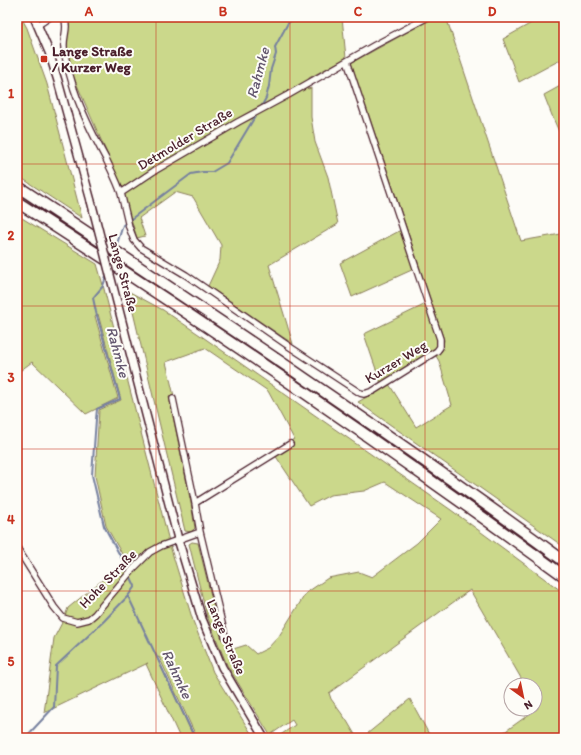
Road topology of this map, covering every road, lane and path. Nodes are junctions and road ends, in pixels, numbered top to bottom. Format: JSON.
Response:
{"nodes":[{"id":1,"x":34,"y":17,"type":"edge"},
{"id":2,"x":50,"y":17,"type":"edge"},
{"id":3,"x":64,"y":17,"type":"edge"},
{"id":4,"x":428,"y":17,"type":"edge"},
{"id":5,"x":38,"y":25,"type":"junction"},
{"id":6,"x":347,"y":61,"type":"junction"},
{"id":7,"x":17,"y":186,"type":"edge"},
{"id":8,"x":121,"y":193,"type":"junction"},
{"id":9,"x":17,"y":202,"type":"edge"},
{"id":10,"x":173,"y":399,"type":"dead end"},
{"id":11,"x":290,"y":444,"type":"dead end"},
{"id":12,"x":196,"y":503,"type":"junction"},
{"id":13,"x":200,"y":532,"type":"junction"},
{"id":14,"x":178,"y":539,"type":"junction"},
{"id":15,"x":17,"y":548,"type":"edge"},
{"id":16,"x":564,"y":561,"type":"edge"},
{"id":17,"x":564,"y":576,"type":"edge"},
{"id":18,"x":225,"y":636,"type":"dead end"},
{"id":19,"x":264,"y":738,"type":"edge"}],
"edges":[{"from":1,"to":5,"type":"street","name":"Lange Straße"},
{"from":2,"to":5,"type":"street"},
{"from":3,"to":8,"type":"street"},
{"from":4,"to":6,"type":"street","name":"Detmolder Straße"},
{"from":5,"to":14,"type":"street","name":"Lange Straße","bridge":true},
{"from":6,"to":8,"type":"street","name":"Detmolder Straße"},
{"from":6,"to":8,"type":"street","name":"Kurzer Weg"},
{"from":7,"to":16,"type":"highway"},
{"from":9,"to":17,"type":"highway","bridge":true},
{"from":10,"to":12,"type":"street","name":"Lange Straße"},
{"from":11,"to":12,"type":"street"},
{"from":12,"to":13,"type":"street","name":"Lange Straße"},
{"from":13,"to":14,"type":"street"},
{"from":13,"to":18,"type":"street","name":"Lange Straße"},
{"from":14,"to":15,"type":"street","name":"Hohe Straße"},
{"from":14,"to":19,"type":"street","name":"Lange Straße"}]}
